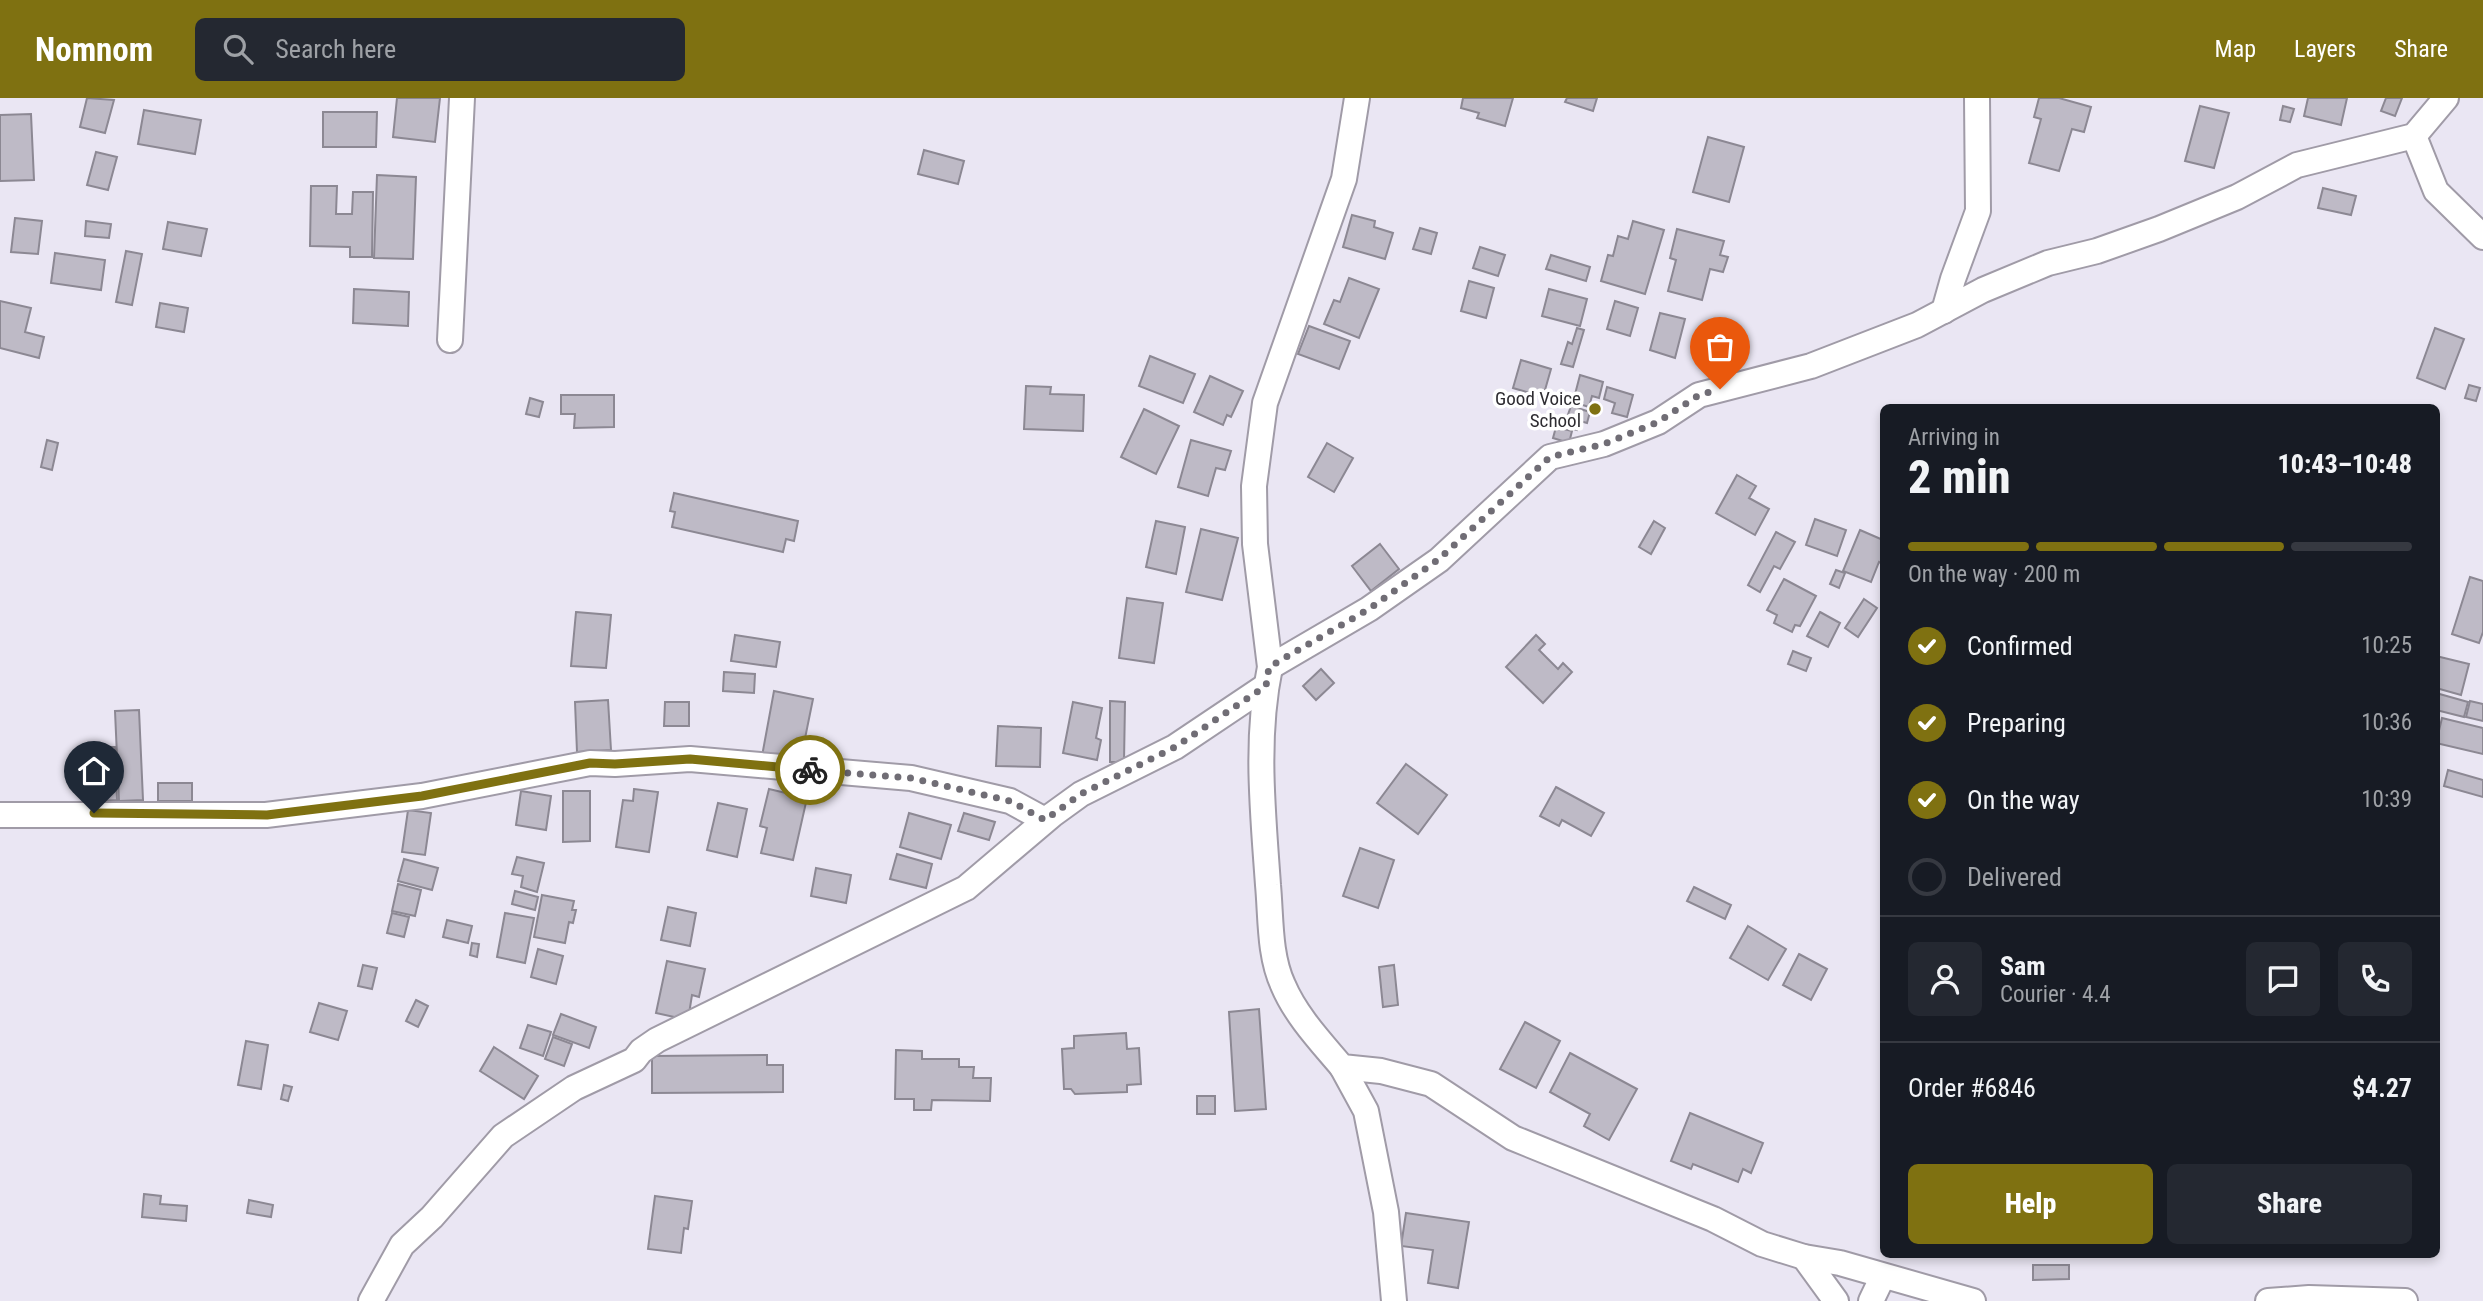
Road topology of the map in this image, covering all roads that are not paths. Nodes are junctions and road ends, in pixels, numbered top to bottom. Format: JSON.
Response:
{"nodes":[{"id":1,"x":463,"y":98,"type":"edge"},
{"id":2,"x":1357,"y":98,"type":"edge"},
{"id":3,"x":1978,"y":98,"type":"edge"},
{"id":4,"x":2446,"y":98,"type":"edge"},
{"id":5,"x":2414,"y":136,"type":"junction"},
{"id":6,"x":2483,"y":237,"type":"edge"},
{"id":7,"x":1944,"y":311,"type":"junction"},
{"id":8,"x":450,"y":340,"type":"dead end"},
{"id":9,"x":1268,"y":677,"type":"junction"},
{"id":10,"x":0,"y":814,"type":"edge"},
{"id":11,"x":1045,"y":820,"type":"junction"},
{"id":12,"x":1342,"y":1067,"type":"junction"},
{"id":13,"x":1804,"y":1257,"type":"junction"},
{"id":14,"x":1883,"y":1276,"type":"junction"},
{"id":15,"x":371,"y":1301,"type":"edge"},
{"id":16,"x":1394,"y":1301,"type":"edge"},
{"id":17,"x":1836,"y":1301,"type":"edge"},
{"id":18,"x":1871,"y":1301,"type":"edge"},
{"id":19,"x":1972,"y":1301,"type":"edge"},
{"id":20,"x":2279,"y":1301,"type":"edge"},
{"id":21,"x":2405,"y":1301,"type":"edge"}],
"edges":[{"from":1,"to":8,"type":"street"},
{"from":2,"to":9,"type":"street"},
{"from":3,"to":7,"type":"street"},
{"from":4,"to":5,"type":"street"},
{"from":5,"to":6,"type":"street"},
{"from":5,"to":7,"type":"street"},
{"from":7,"to":9,"type":"street"},
{"from":9,"to":11,"type":"street"},
{"from":9,"to":12,"type":"street"},
{"from":10,"to":11,"type":"street"},
{"from":11,"to":15,"type":"street"},
{"from":12,"to":13,"type":"street"},
{"from":12,"to":16,"type":"street"},
{"from":13,"to":14,"type":"street"},
{"from":13,"to":17,"type":"street"},
{"from":14,"to":18,"type":"street"},
{"from":14,"to":19,"type":"street"},
{"from":20,"to":21,"type":"street"}]}
